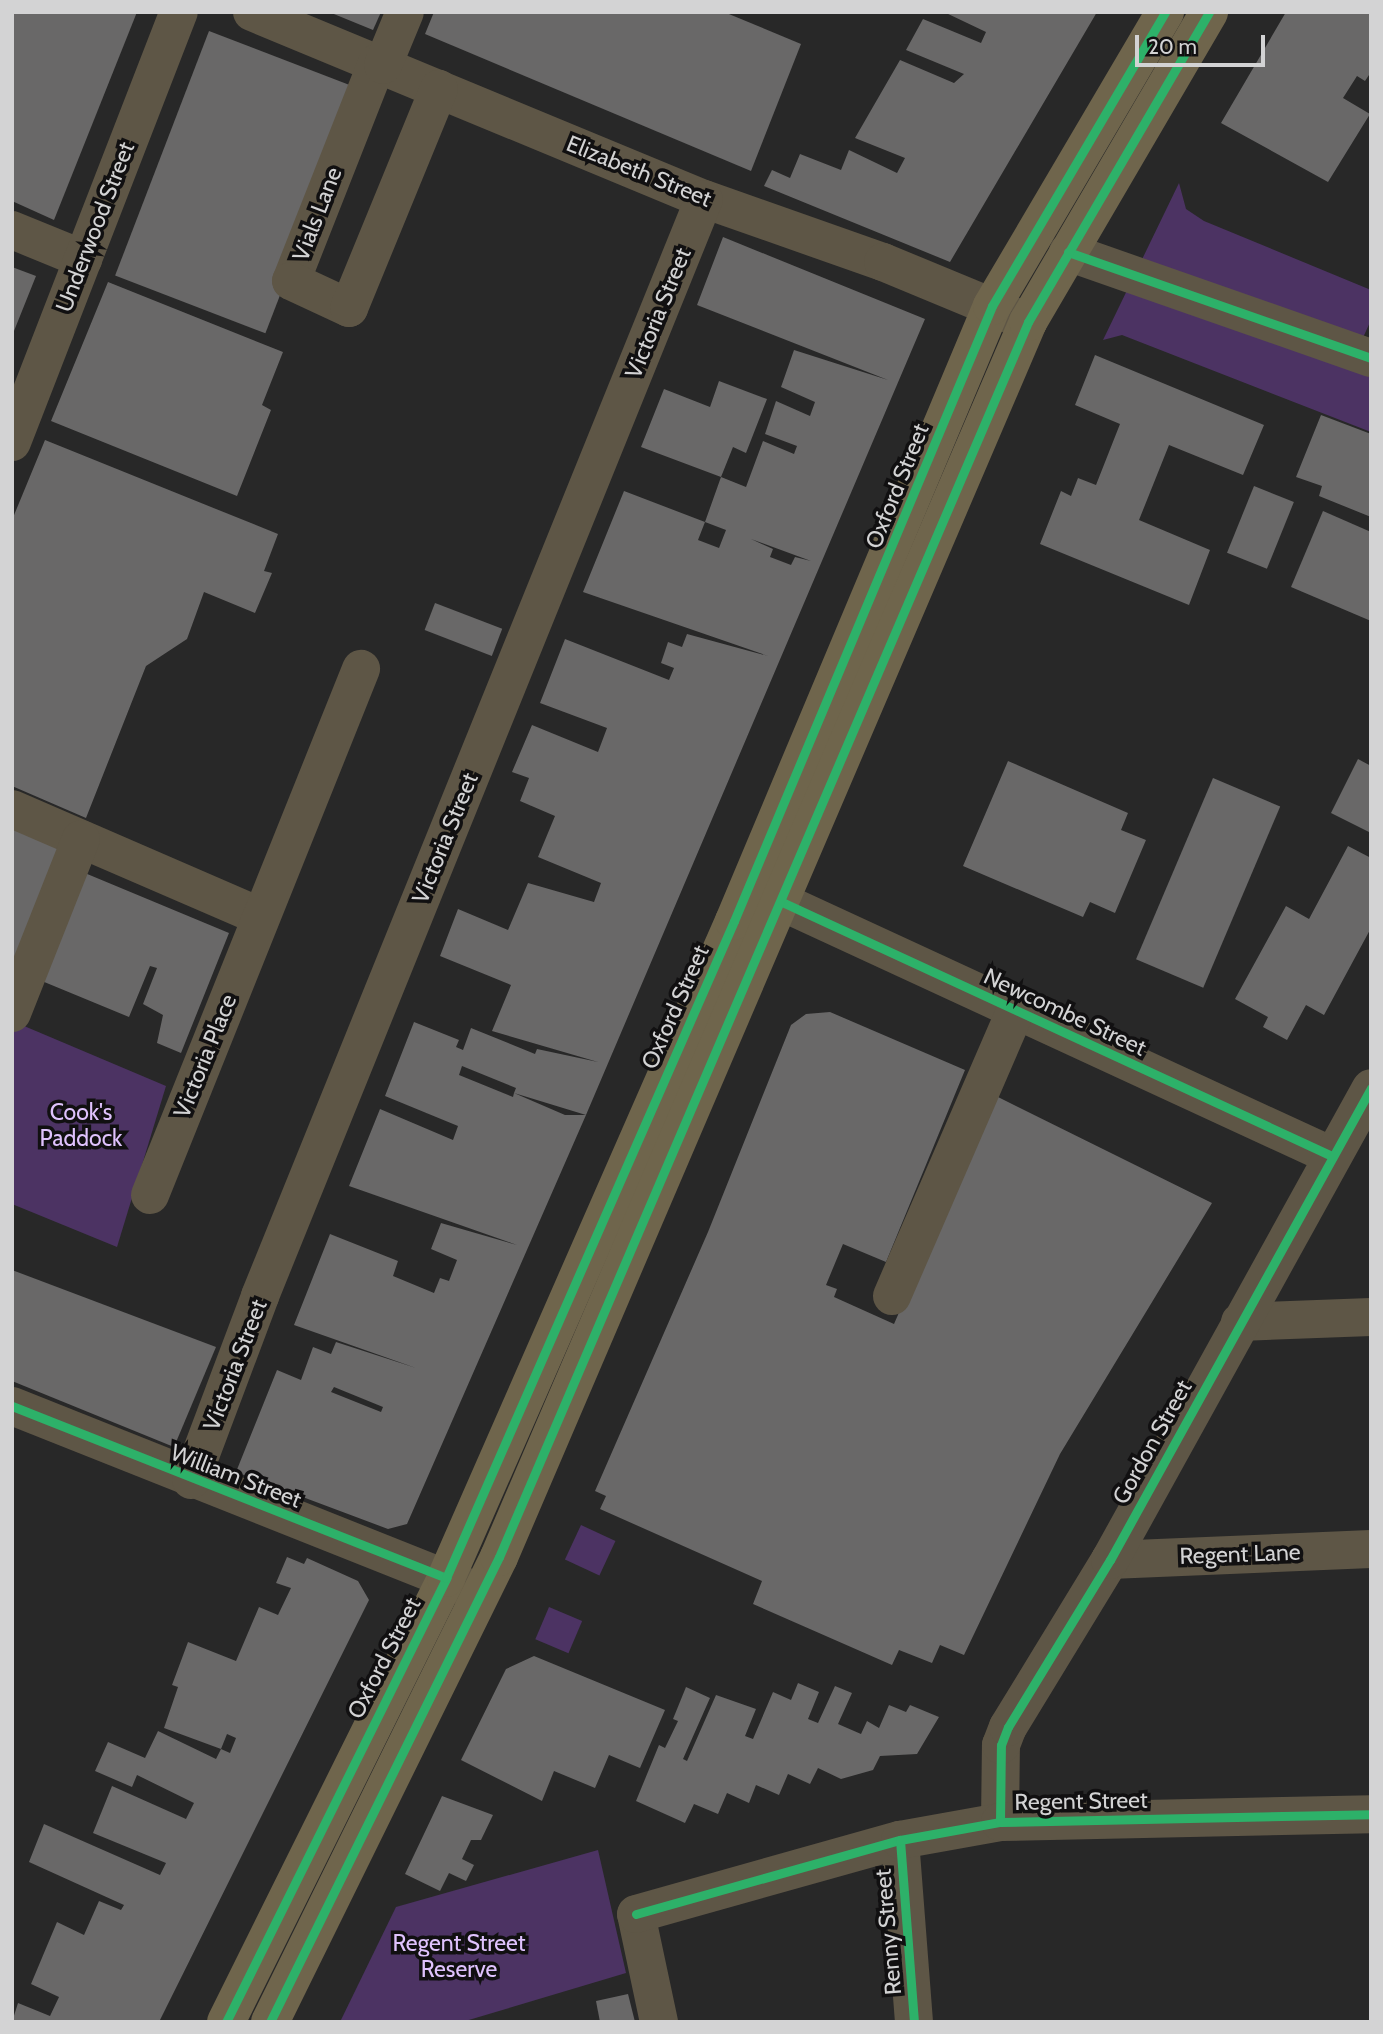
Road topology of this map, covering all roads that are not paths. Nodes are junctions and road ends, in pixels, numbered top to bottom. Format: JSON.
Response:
{"nodes":[{"id":1,"x":179,"y":12,"type":"edge"},
{"id":2,"x":252,"y":12,"type":"edge"},
{"id":3,"x":405,"y":12,"type":"edge"},
{"id":4,"x":1165,"y":12,"type":"edge"},
{"id":5,"x":1209,"y":12,"type":"edge"},
{"id":6,"x":380,"y":64,"type":"junction"},
{"id":7,"x":439,"y":89,"type":"junction"},
{"id":8,"x":704,"y":199,"type":"junction"},
{"id":9,"x":12,"y":230,"type":"edge"},
{"id":10,"x":1068,"y":252,"type":"junction"},
{"id":11,"x":83,"y":259,"type":"junction"},
{"id":12,"x":992,"y":306,"type":"junction"},
{"id":13,"x":1028,"y":323,"type":"junction"},
{"id":14,"x":1371,"y":358,"type":"edge"},
{"id":15,"x":12,"y":442,"type":"edge"},
{"id":16,"x":361,"y":669,"type":"dead end"},
{"id":17,"x":12,"y":809,"type":"edge"},
{"id":18,"x":81,"y":839,"type":"junction"},
{"id":19,"x":782,"y":902,"type":"junction"},
{"id":20,"x":261,"y":917,"type":"junction"},
{"id":21,"x":1016,"y":1010,"type":"junction"},
{"id":22,"x":12,"y":1013,"type":"edge"},
{"id":23,"x":1371,"y":1088,"type":"edge"},
{"id":24,"x":1332,"y":1156,"type":"junction"},
{"id":25,"x":150,"y":1195,"type":"dead end"},
{"id":26,"x":892,"y":1296,"type":"dead end"},
{"id":27,"x":1371,"y":1317,"type":"edge"},
{"id":28,"x":1240,"y":1322,"type":"junction"},
{"id":29,"x":12,"y":1406,"type":"edge"},
{"id":30,"x":191,"y":1480,"type":"junction"},
{"id":31,"x":1371,"y":1549,"type":"edge"},
{"id":32,"x":1110,"y":1559,"type":"junction"},
{"id":33,"x":446,"y":1578,"type":"junction"},
{"id":34,"x":481,"y":1593,"type":"junction"},
{"id":35,"x":1371,"y":1814,"type":"edge"},
{"id":36,"x":1000,"y":1822,"type":"junction"},
{"id":37,"x":900,"y":1840,"type":"junction"},
{"id":38,"x":226,"y":2022,"type":"edge"},
{"id":39,"x":270,"y":2022,"type":"edge"},
{"id":40,"x":659,"y":2022,"type":"edge"},
{"id":41,"x":914,"y":2022,"type":"edge"}],
"edges":[{"from":1,"to":11,"type":"street","name":"Underwood Street"},
{"from":2,"to":6,"type":"street","name":"Elizabeth Street"},
{"from":3,"to":6,"type":"street"},
{"from":4,"to":12,"type":"main road","name":"Oxford Street"},
{"from":5,"to":10,"type":"main road"},
{"from":6,"to":7,"type":"street","name":"Elizabeth Street"},
{"from":6,"to":7,"type":"street","name":"Vials Lane"},
{"from":7,"to":8,"type":"street","name":"Elizabeth Street"},
{"from":8,"to":12,"type":"street","name":"Elizabeth Street"},
{"from":8,"to":30,"type":"street","name":"Victoria Street"},
{"from":9,"to":11,"type":"street"},
{"from":10,"to":13,"type":"main road"},
{"from":10,"to":14,"type":"street"},
{"from":11,"to":15,"type":"street","name":"Underwood Street"},
{"from":12,"to":13,"type":"street","name":"Elizabeth Street"},
{"from":12,"to":33,"type":"main road","name":"Oxford Street"},
{"from":13,"to":19,"type":"main road"},
{"from":16,"to":20,"type":"street","name":"Victoria Place"},
{"from":17,"to":18,"type":"street"},
{"from":18,"to":20,"type":"street"},
{"from":18,"to":22,"type":"street"},
{"from":19,"to":21,"type":"street","name":"Newcombe Street"},
{"from":19,"to":34,"type":"main road"},
{"from":20,"to":25,"type":"street","name":"Victoria Place"},
{"from":21,"to":24,"type":"street","name":"Newcombe Street"},
{"from":21,"to":26,"type":"street","name":"Newcombe Street"},
{"from":23,"to":24,"type":"street","name":"Gordon Street"},
{"from":24,"to":28,"type":"street","name":"Gordon Street"},
{"from":27,"to":28,"type":"street"},
{"from":28,"to":32,"type":"street","name":"Gordon Street"},
{"from":29,"to":30,"type":"street","name":"William Street"},
{"from":30,"to":33,"type":"street","name":"William Street"},
{"from":31,"to":32,"type":"street","name":"Regent Lane"},
{"from":32,"to":36,"type":"street","name":"Gordon Street"},
{"from":33,"to":34,"type":"street","name":"William Street"},
{"from":33,"to":38,"type":"main road","name":"Oxford Street"},
{"from":34,"to":39,"type":"main road"},
{"from":35,"to":36,"type":"street","name":"Regent Street"},
{"from":36,"to":37,"type":"street","name":"Regent Street"},
{"from":37,"to":40,"type":"street","name":"Regent Street"},
{"from":37,"to":41,"type":"street","name":"Renny Street"}]}
